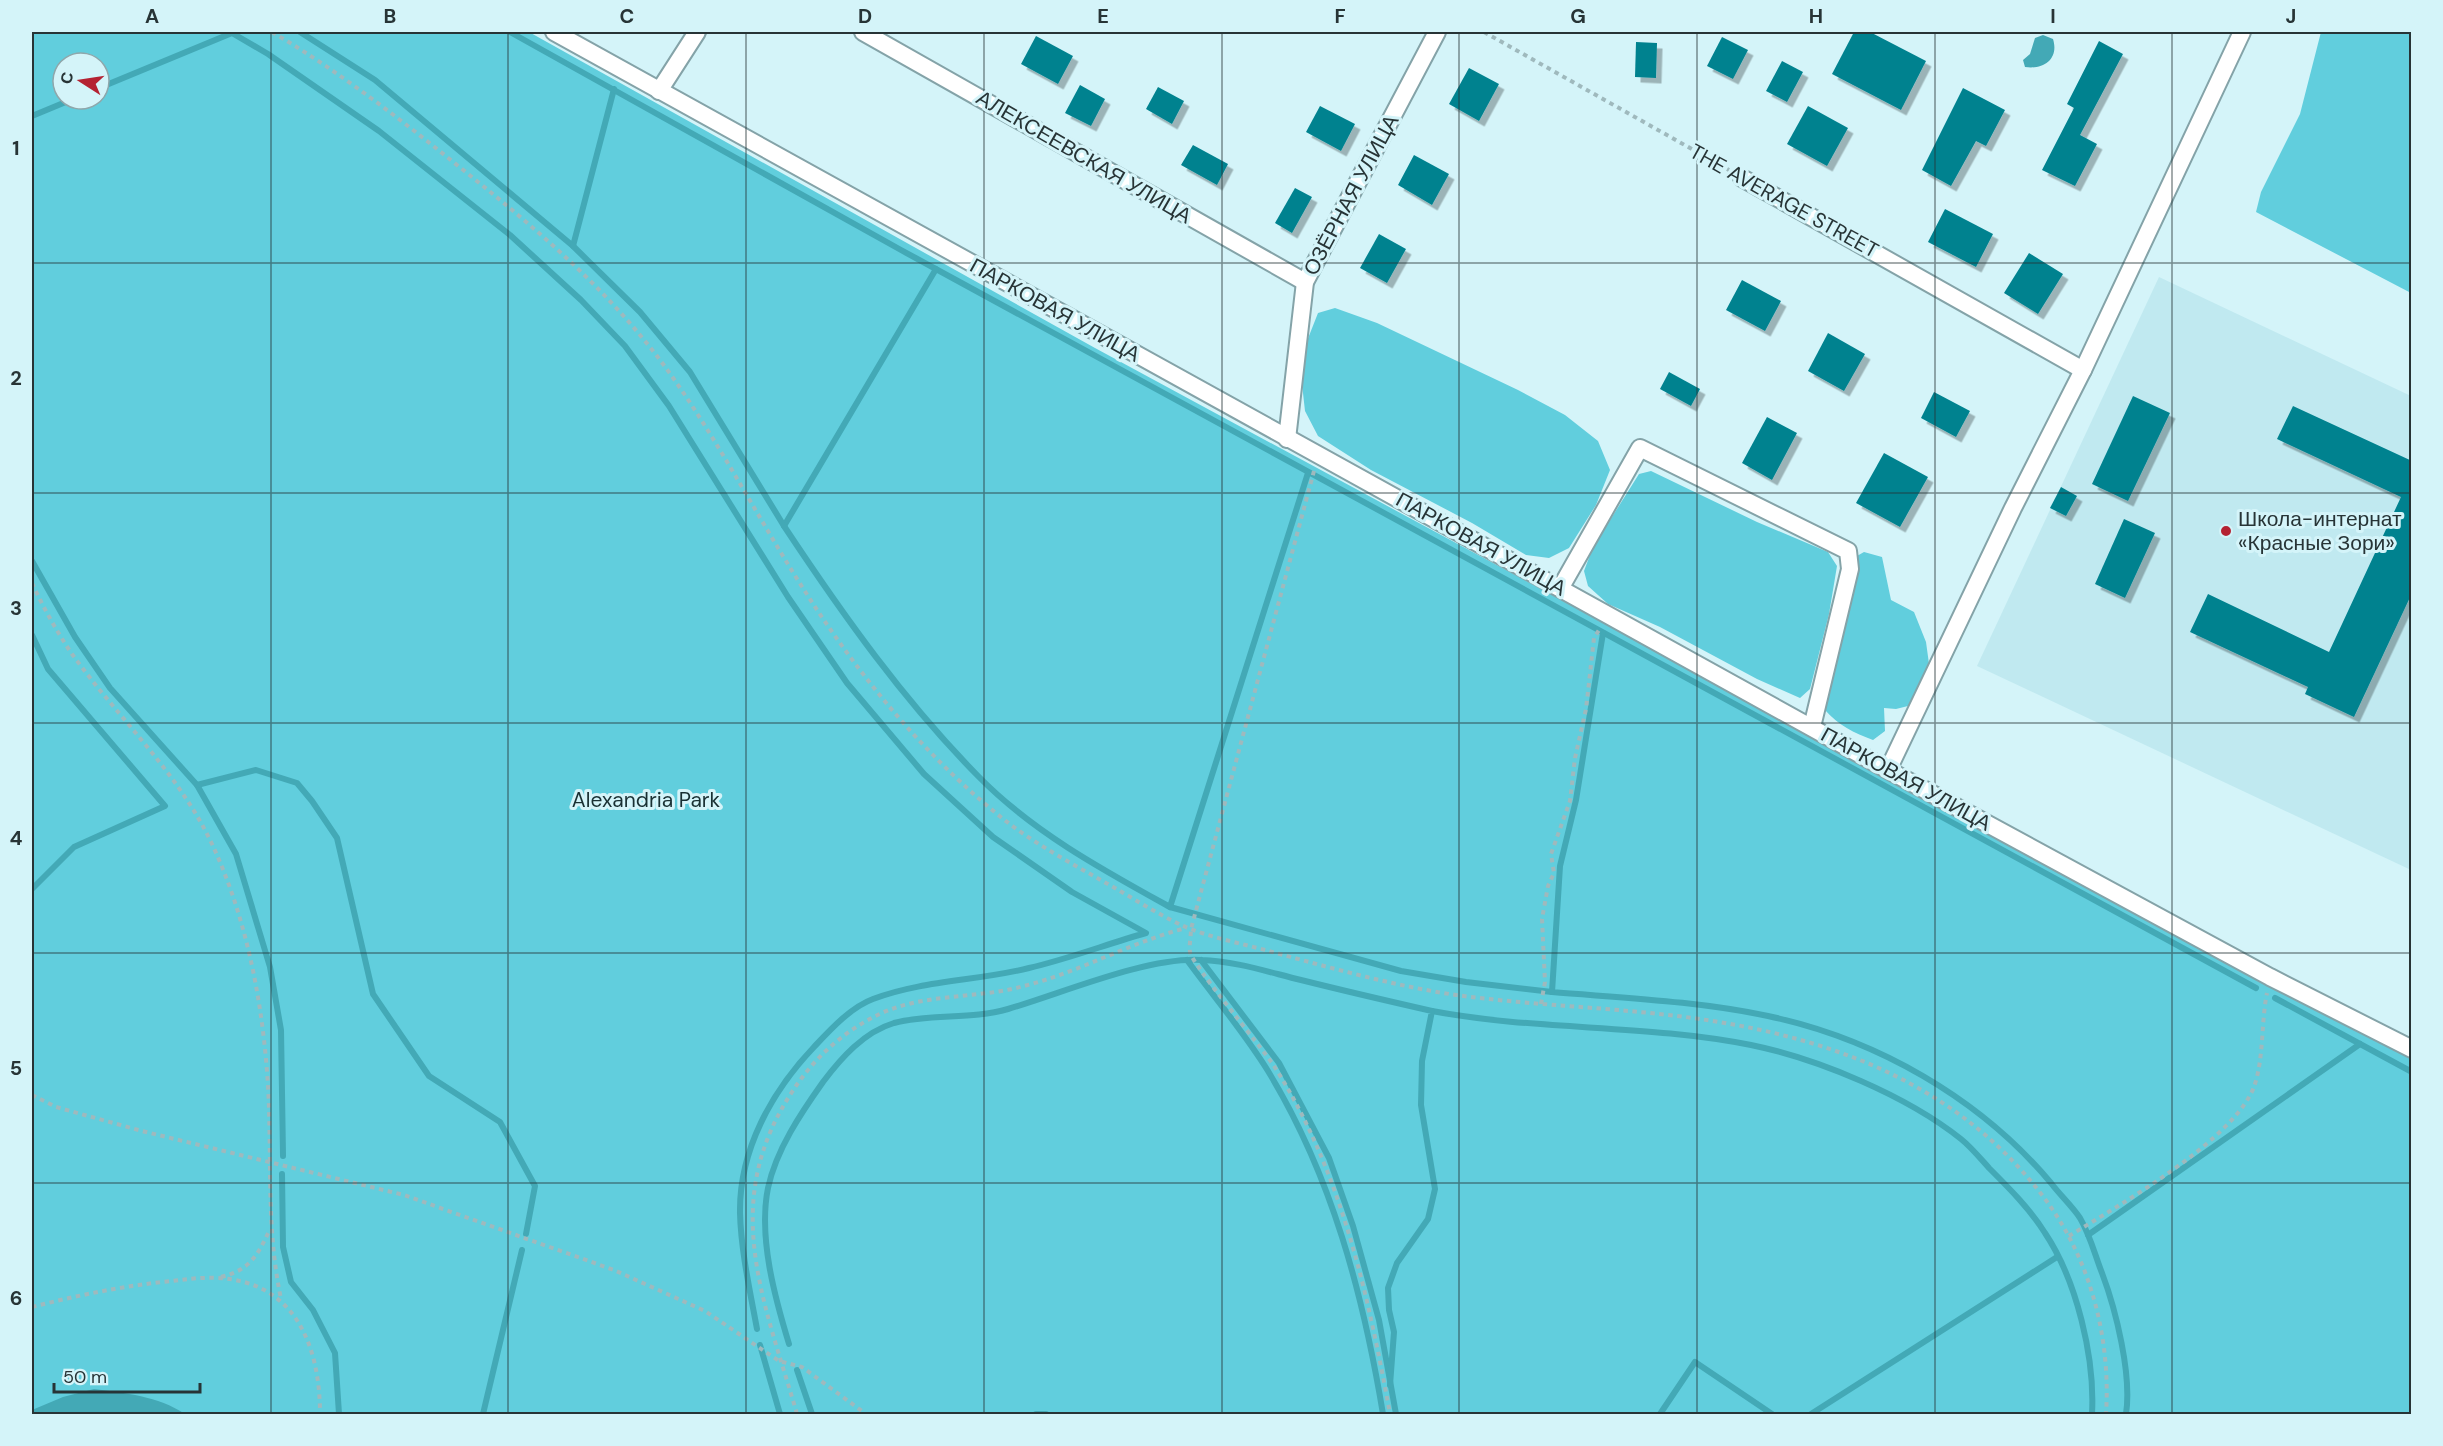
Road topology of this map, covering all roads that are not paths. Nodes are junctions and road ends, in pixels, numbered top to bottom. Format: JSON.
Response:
{"nodes":[{"id":1,"x":554,"y":32,"type":"edge"},
{"id":2,"x":697,"y":32,"type":"edge"},
{"id":3,"x":863,"y":32,"type":"edge"},
{"id":4,"x":1437,"y":32,"type":"edge"},
{"id":5,"x":2242,"y":32,"type":"edge"},
{"id":6,"x":660,"y":91,"type":"junction"},
{"id":7,"x":1742,"y":178,"type":"road end"},
{"id":8,"x":1305,"y":282,"type":"junction"},
{"id":9,"x":2084,"y":370,"type":"junction"},
{"id":10,"x":1287,"y":439,"type":"junction"},
{"id":11,"x":1561,"y":587,"type":"junction"},
{"id":12,"x":1812,"y":727,"type":"junction"},
{"id":13,"x":1888,"y":770,"type":"junction"},
{"id":14,"x":2412,"y":1049,"type":"edge"}],
"edges":[{"from":1,"to":6,"type":"street","name":"ПАРКОВАЯ УЛИЦА"},
{"from":2,"to":6,"type":"street"},
{"from":3,"to":8,"type":"street","name":"АЛЕКСЕЕВСКАЯ УЛИЦА"},
{"from":4,"to":8,"type":"street","name":"ОЗЁРНАЯ УЛИЦА"},
{"from":5,"to":9,"type":"street"},
{"from":6,"to":10,"type":"street","name":"ПАРКОВАЯ УЛИЦА"},
{"from":7,"to":9,"type":"street","name":"THE AVERAGE STREET"},
{"from":8,"to":10,"type":"street","name":"ОЗЁРНАЯ УЛИЦА"},
{"from":9,"to":13,"type":"street"},
{"from":10,"to":11,"type":"street","name":"ПАРКОВАЯ УЛИЦА"},
{"from":11,"to":12,"type":"street","name":"ПАРКОВАЯ УЛИЦА"},
{"from":11,"to":12,"type":"street"},
{"from":12,"to":13,"type":"street","name":"ПАРКОВАЯ УЛИЦА"},
{"from":13,"to":14,"type":"street","name":"ПАРКОВАЯ УЛИЦА"}]}
